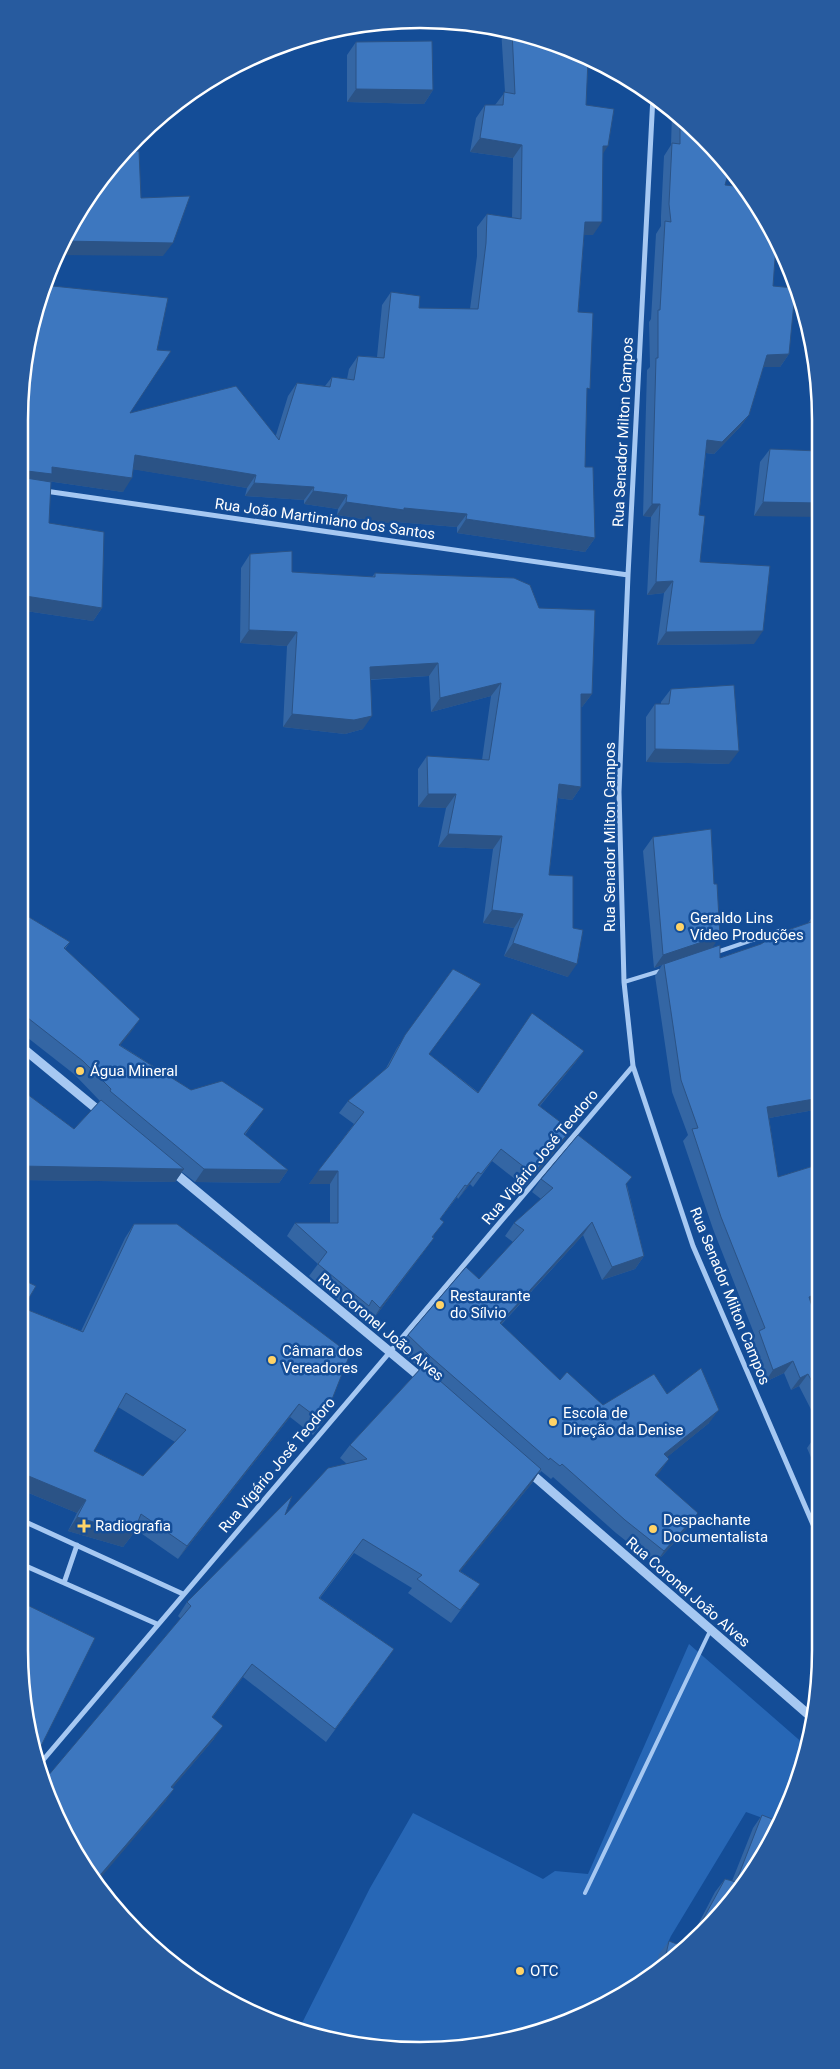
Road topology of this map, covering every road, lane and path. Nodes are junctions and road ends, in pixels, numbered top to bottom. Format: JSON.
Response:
{"nodes":[{"id":1,"x":654,"y":105,"type":"edge"},
{"id":2,"x":38,"y":490,"type":"edge"},
{"id":3,"x":628,"y":575,"type":"junction"},
{"id":4,"x":785,"y":929,"type":"edge"},
{"id":5,"x":708,"y":955,"type":"edge"},
{"id":6,"x":670,"y":968,"type":"edge"},
{"id":7,"x":624,"y":982,"type":"junction"},
{"id":8,"x":28,"y":1052,"type":"edge"},
{"id":9,"x":633,"y":1066,"type":"junction"},
{"id":10,"x":110,"y":1120,"type":"edge"},
{"id":11,"x":163,"y":1164,"type":"edge"},
{"id":12,"x":390,"y":1351,"type":"junction"},
{"id":13,"x":435,"y":1390,"type":"edge"},
{"id":14,"x":517,"y":1461,"type":"edge"},
{"id":15,"x":812,"y":1522,"type":"edge"},
{"id":16,"x":28,"y":1523,"type":"edge"},
{"id":17,"x":77,"y":1545,"type":"junction"},
{"id":18,"x":28,"y":1566,"type":"edge"},
{"id":19,"x":64,"y":1583,"type":"junction"},
{"id":20,"x":183,"y":1594,"type":"junction"},
{"id":21,"x":157,"y":1624,"type":"junction"},
{"id":22,"x":711,"y":1630,"type":"junction"},
{"id":23,"x":807,"y":1713,"type":"edge"},
{"id":24,"x":43,"y":1759,"type":"edge"},
{"id":25,"x":585,"y":1894,"type":"dead end"}],
"edges":[{"from":1,"to":3,"type":"street","name":"Rua Senador Milton Campos"},
{"from":2,"to":3,"type":"street","name":"Rua João Martimiano dos Santos"},
{"from":3,"to":7,"type":"street","name":"Rua Senador Milton Campos"},
{"from":4,"to":5,"type":"lane"},
{"from":6,"to":7,"type":"lane"},
{"from":7,"to":9,"type":"street","name":"Rua Senador Milton Campos"},
{"from":8,"to":10,"type":"street"},
{"from":9,"to":12,"type":"street","name":"Rua Vigário José Teodoro"},
{"from":9,"to":15,"type":"street","name":"Rua Senador Milton Campos"},
{"from":11,"to":12,"type":"street","name":"Rua Coronel João Alves"},
{"from":12,"to":13,"type":"street","name":"Rua Coronel João Alves"},
{"from":12,"to":20,"type":"street","name":"Rua Vigário José Teodoro"},
{"from":14,"to":22,"type":"street","name":"Rua Coronel João Alves"},
{"from":16,"to":17,"type":"street"},
{"from":17,"to":19,"type":"street"},
{"from":17,"to":20,"type":"street"},
{"from":18,"to":19,"type":"street"},
{"from":19,"to":21,"type":"street"},
{"from":20,"to":21,"type":"street","name":"Rua Vigário José Teodoro"},
{"from":21,"to":24,"type":"street","name":"Rua Vigário José Teodoro"},
{"from":22,"to":23,"type":"street","name":"Rua Coronel João Alves"},
{"from":22,"to":25,"type":"lane"}]}
